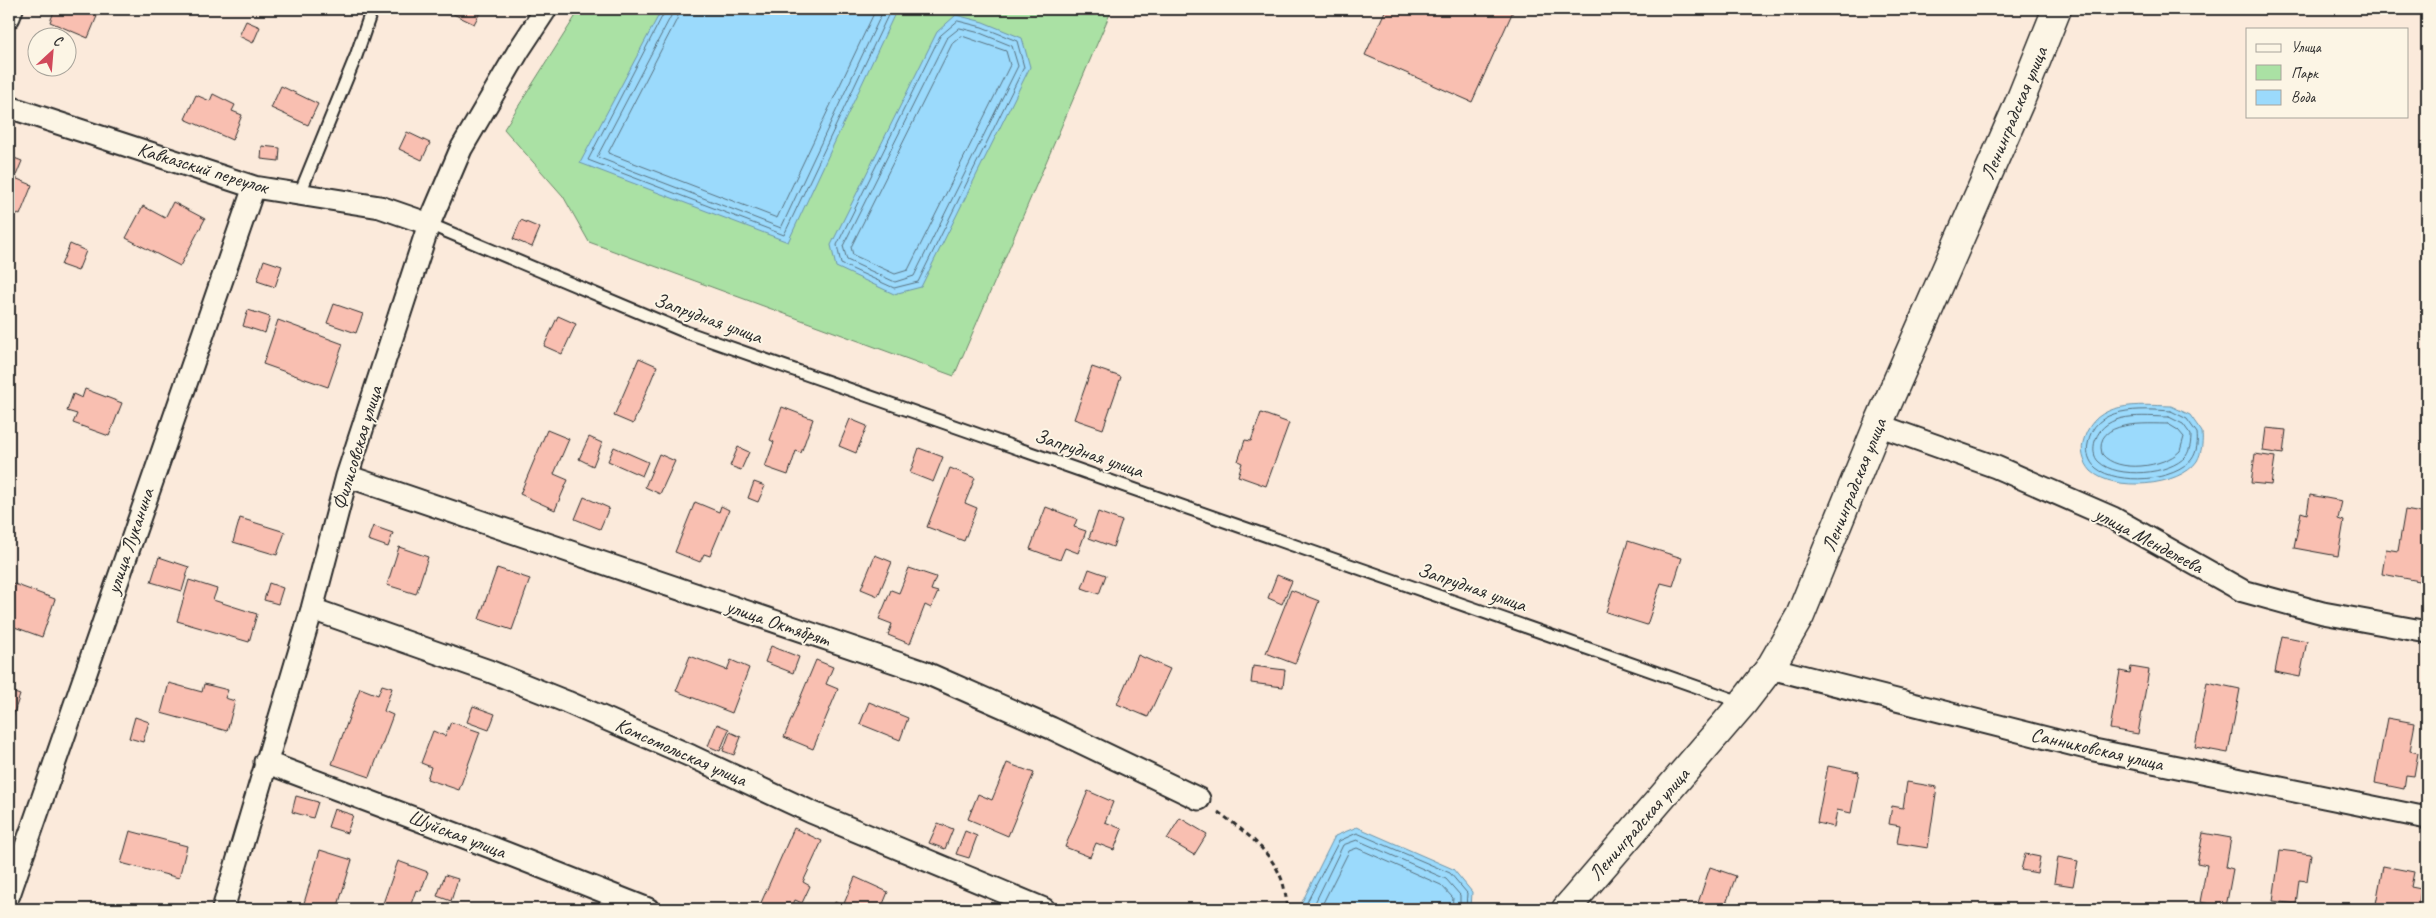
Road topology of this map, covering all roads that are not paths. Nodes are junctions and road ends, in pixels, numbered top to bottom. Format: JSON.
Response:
{"nodes":[{"id":1,"x":12,"y":9,"type":"edge"},
{"id":2,"x":372,"y":9,"type":"edge"},
{"id":3,"x":546,"y":9,"type":"edge"},
{"id":4,"x":2057,"y":9,"type":"edge"},
{"id":5,"x":9,"y":17,"type":"edge"},
{"id":6,"x":9,"y":107,"type":"edge"},
{"id":7,"x":254,"y":187,"type":"junction"},
{"id":8,"x":300,"y":194,"type":"junction"},
{"id":9,"x":428,"y":224,"type":"junction"},
{"id":10,"x":1878,"y":425,"type":"junction"},
{"id":11,"x":347,"y":476,"type":"junction"},
{"id":12,"x":312,"y":609,"type":"junction"},
{"id":13,"x":2427,"y":632,"type":"edge"},
{"id":14,"x":1770,"y":668,"type":"junction"},
{"id":15,"x":1743,"y":703,"type":"junction"},
{"id":16,"x":265,"y":762,"type":"junction"},
{"id":17,"x":1199,"y":799,"type":"road end"},
{"id":18,"x":2427,"y":818,"type":"edge"},
{"id":19,"x":9,"y":895,"type":"edge"},
{"id":20,"x":223,"y":909,"type":"edge"},
{"id":21,"x":648,"y":909,"type":"edge"},
{"id":22,"x":1044,"y":909,"type":"edge"},
{"id":23,"x":1566,"y":909,"type":"edge"}],
"edges":[{"from":1,"to":5,"type":"street"},
{"from":2,"to":8,"type":"lane"},
{"from":3,"to":9,"type":"street","name":"Филисовская улица"},
{"from":4,"to":10,"type":"street","name":"Ленинградская улица"},
{"from":6,"to":7,"type":"street","name":"Кавказский переулок"},
{"from":7,"to":8,"type":"street","name":"Кавказский переулок"},
{"from":7,"to":19,"type":"street","name":"улица Луканина"},
{"from":8,"to":9,"type":"street","name":"Кавказский переулок"},
{"from":9,"to":11,"type":"street","name":"Филисовская улица"},
{"from":9,"to":15,"type":"lane","name":"Запрудная улица"},
{"from":10,"to":13,"type":"street","name":"улица Менделеева"},
{"from":10,"to":14,"type":"street","name":"Ленинградская улица"},
{"from":11,"to":12,"type":"street","name":"Филисовская улица"},
{"from":11,"to":17,"type":"street","name":"улица Октябрят"},
{"from":12,"to":16,"type":"street","name":"Филисовская улица"},
{"from":12,"to":22,"type":"street","name":"Комсомольская улица"},
{"from":14,"to":15,"type":"street","name":"Ленинградская улица"},
{"from":14,"to":18,"type":"street","name":"Санниковская улица"},
{"from":15,"to":23,"type":"street","name":"Ленинградская улица"},
{"from":16,"to":20,"type":"street","name":"Филисовская улица"},
{"from":16,"to":21,"type":"street","name":"Шуйская улица"}]}
